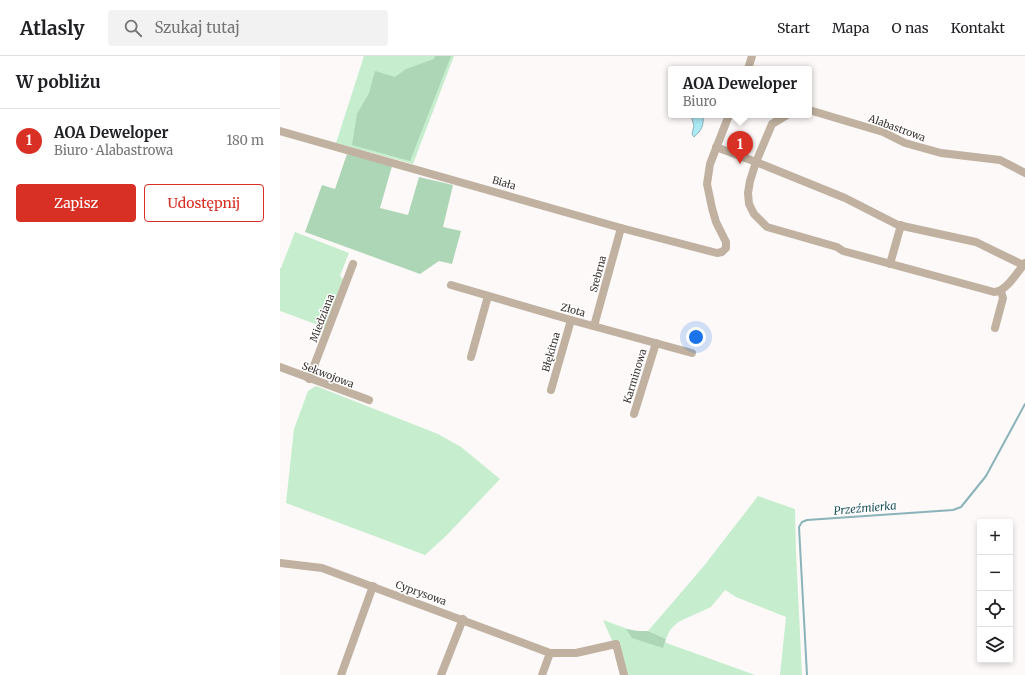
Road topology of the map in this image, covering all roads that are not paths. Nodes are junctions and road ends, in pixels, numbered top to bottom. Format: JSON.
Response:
{"nodes":[{"id":1,"x":752,"y":56,"type":"edge"},
{"id":2,"x":749,"y":66,"type":"edge"},
{"id":3,"x":812,"y":111,"type":"edge"},
{"id":4,"x":728,"y":118,"type":"edge"},
{"id":5,"x":782,"y":118,"type":"edge"},
{"id":6,"x":280,"y":131,"type":"edge"},
{"id":7,"x":716,"y":148,"type":"junction"},
{"id":8,"x":756,"y":162,"type":"junction"},
{"id":9,"x":1025,"y":173,"type":"edge"},
{"id":10,"x":900,"y":225,"type":"junction"},
{"id":11,"x":621,"y":228,"type":"junction"},
{"id":12,"x":353,"y":264,"type":"dead end"},
{"id":13,"x":890,"y":264,"type":"junction"},
{"id":14,"x":1024,"y":264,"type":"edge"},
{"id":15,"x":451,"y":284,"type":"dead end"},
{"id":16,"x":1001,"y":291,"type":"junction"},
{"id":17,"x":488,"y":296,"type":"junction"},
{"id":18,"x":571,"y":320,"type":"junction"},
{"id":19,"x":594,"y":326,"type":"junction"},
{"id":20,"x":995,"y":328,"type":"dead end"},
{"id":21,"x":656,"y":343,"type":"junction"},
{"id":22,"x":692,"y":353,"type":"dead end"},
{"id":23,"x":471,"y":357,"type":"dead end"},
{"id":24,"x":280,"y":368,"type":"edge"},
{"id":25,"x":309,"y":379,"type":"junction"},
{"id":26,"x":551,"y":390,"type":"dead end"},
{"id":27,"x":369,"y":400,"type":"dead end"},
{"id":28,"x":634,"y":414,"type":"dead end"},
{"id":29,"x":280,"y":563,"type":"edge"},
{"id":30,"x":373,"y":586,"type":"junction"},
{"id":31,"x":463,"y":620,"type":"junction"},
{"id":32,"x":550,"y":653,"type":"junction"},
{"id":33,"x":341,"y":675,"type":"edge"},
{"id":34,"x":441,"y":675,"type":"edge"},
{"id":35,"x":542,"y":675,"type":"edge"},
{"id":36,"x":624,"y":675,"type":"edge"}],
"edges":[{"from":1,"to":2,"type":"street"},
{"from":3,"to":9,"type":"street","name":"Alabastrowa"},
{"from":4,"to":7,"type":"street"},
{"from":5,"to":8,"type":"street"},
{"from":6,"to":11,"type":"street","name":"Biała"},
{"from":7,"to":8,"type":"street"},
{"from":7,"to":11,"type":"street","name":"Biała"},
{"from":8,"to":10,"type":"street"},
{"from":8,"to":13,"type":"street"},
{"from":10,"to":13,"type":"street"},
{"from":10,"to":14,"type":"street"},
{"from":11,"to":19,"type":"street","name":"Srebrna"},
{"from":12,"to":25,"type":"street","name":"Miedziana"},
{"from":13,"to":16,"type":"street"},
{"from":14,"to":16,"type":"street"},
{"from":15,"to":17,"type":"street","name":"Złota"},
{"from":16,"to":20,"type":"street"},
{"from":17,"to":18,"type":"street","name":"Złota"},
{"from":17,"to":23,"type":"street"},
{"from":18,"to":19,"type":"street","name":"Złota"},
{"from":18,"to":26,"type":"street","name":"Błękitna"},
{"from":19,"to":21,"type":"street","name":"Złota"},
{"from":21,"to":22,"type":"street","name":"Złota"},
{"from":21,"to":28,"type":"street","name":"Karminowa"},
{"from":24,"to":25,"type":"street","name":"Sekwojowa"},
{"from":25,"to":27,"type":"street","name":"Sekwojowa"},
{"from":29,"to":30,"type":"street","name":"Cyprysowa"},
{"from":30,"to":31,"type":"street","name":"Cyprysowa"},
{"from":30,"to":33,"type":"street"},
{"from":31,"to":32,"type":"street","name":"Cyprysowa"},
{"from":31,"to":34,"type":"street"},
{"from":32,"to":35,"type":"street"},
{"from":32,"to":36,"type":"street","name":"Cyprysowa"}]}
